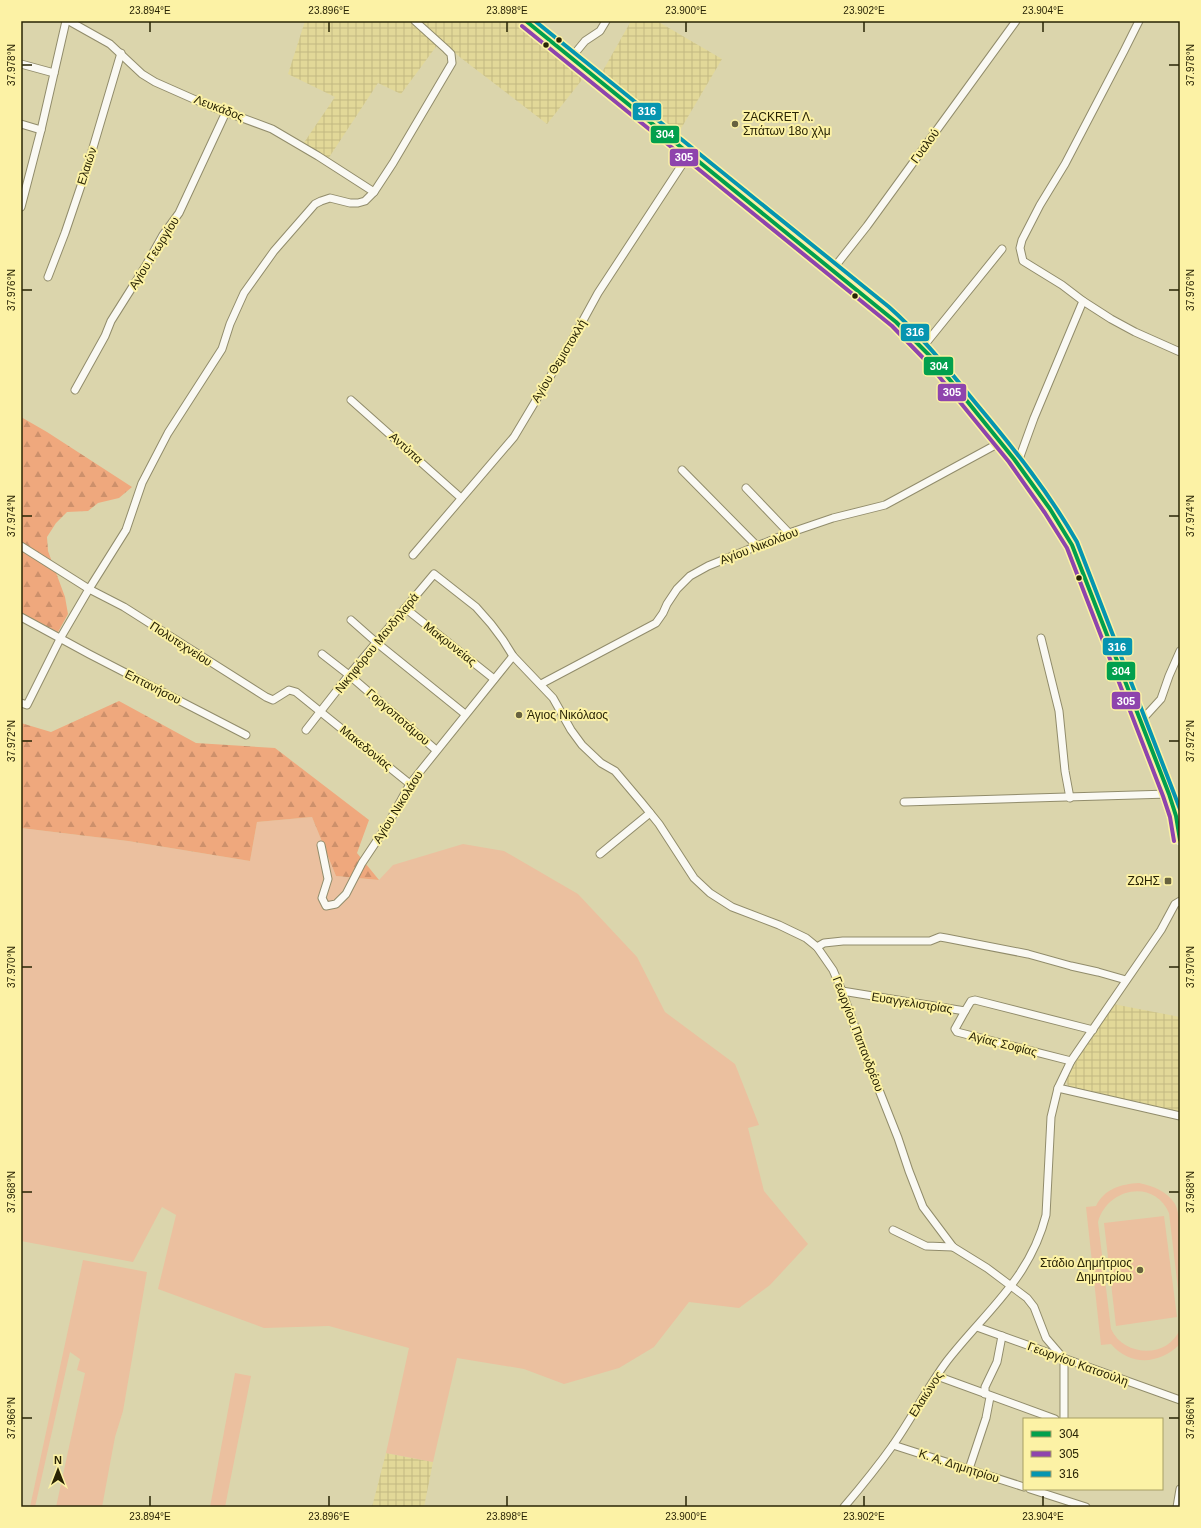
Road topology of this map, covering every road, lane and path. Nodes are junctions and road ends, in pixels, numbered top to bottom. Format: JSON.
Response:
{"nodes":[{"id":1,"x":67,"y":21,"type":"edge"},
{"id":2,"x":415,"y":21,"type":"edge"},
{"id":3,"x":526,"y":21,"type":"edge"},
{"id":4,"x":606,"y":21,"type":"edge"},
{"id":5,"x":1016,"y":21,"type":"edge"},
{"id":6,"x":1138,"y":21,"type":"edge"},
{"id":7,"x":121,"y":53,"type":"junction"},
{"id":8,"x":571,"y":58,"type":"junction"},
{"id":9,"x":21,"y":64,"type":"edge"},
{"id":10,"x":54,"y":73,"type":"junction"},
{"id":11,"x":226,"y":112,"type":"junction"},
{"id":12,"x":21,"y":124,"type":"edge"},
{"id":13,"x":41,"y":130,"type":"junction"},
{"id":14,"x":689,"y":154,"type":"junction"},
{"id":15,"x":374,"y":192,"type":"junction"},
{"id":16,"x":21,"y":207,"type":"edge"},
{"id":17,"x":1002,"y":249,"type":"dead end"},
{"id":18,"x":833,"y":269,"type":"junction"},
{"id":19,"x":48,"y":277,"type":"dead end"},
{"id":20,"x":1083,"y":301,"type":"junction"},
{"id":21,"x":922,"y":348,"type":"junction"},
{"id":22,"x":1180,"y":352,"type":"edge"},
{"id":23,"x":75,"y":390,"type":"dead end"},
{"id":24,"x":351,"y":400,"type":"dead end"},
{"id":25,"x":1001,"y":442,"type":"junction"},
{"id":26,"x":1018,"y":462,"type":"junction"},
{"id":27,"x":682,"y":470,"type":"dead end"},
{"id":28,"x":746,"y":488,"type":"dead end"},
{"id":29,"x":461,"y":498,"type":"junction"},
{"id":30,"x":789,"y":534,"type":"junction"},
{"id":31,"x":21,"y":546,"type":"edge"},
{"id":32,"x":758,"y":547,"type":"junction"},
{"id":33,"x":412,"y":555,"type":"dead end"},
{"id":34,"x":434,"y":574,"type":"joint"},
{"id":35,"x":89,"y":589,"type":"junction"},
{"id":36,"x":405,"y":608,"type":"junction"},
{"id":37,"x":21,"y":617,"type":"edge"},
{"id":38,"x":351,"y":620,"type":"dead end"},
{"id":39,"x":61,"y":637,"type":"junction"},
{"id":40,"x":1041,"y":638,"type":"dead end"},
{"id":41,"x":377,"y":643,"type":"junction"},
{"id":42,"x":1180,"y":651,"type":"edge"},
{"id":43,"x":322,"y":654,"type":"dead end"},
{"id":44,"x":513,"y":656,"type":"junction"},
{"id":45,"x":349,"y":675,"type":"junction"},
{"id":46,"x":494,"y":679,"type":"junction"},
{"id":47,"x":541,"y":684,"type":"junction"},
{"id":48,"x":273,"y":700,"type":"joint"},
{"id":49,"x":21,"y":703,"type":"edge"},
{"id":50,"x":322,"y":712,"type":"junction"},
{"id":51,"x":465,"y":714,"type":"junction"},
{"id":52,"x":1140,"y":722,"type":"junction"},
{"id":53,"x":306,"y":730,"type":"dead end"},
{"id":54,"x":246,"y":735,"type":"dead end"},
{"id":55,"x":436,"y":750,"type":"junction"},
{"id":56,"x":410,"y":784,"type":"junction"},
{"id":57,"x":1169,"y":794,"type":"junction"},
{"id":58,"x":1070,"y":798,"type":"junction"},
{"id":59,"x":904,"y":802,"type":"dead end"},
{"id":60,"x":650,"y":813,"type":"junction"},
{"id":61,"x":1180,"y":840,"type":"edge"},
{"id":62,"x":322,"y":845,"type":"dead end"},
{"id":63,"x":600,"y":854,"type":"dead end"},
{"id":64,"x":1180,"y":901,"type":"edge"},
{"id":65,"x":817,"y":947,"type":"junction"},
{"id":66,"x":1126,"y":980,"type":"junction"},
{"id":67,"x":842,"y":991,"type":"junction"},
{"id":68,"x":965,"y":1011,"type":"junction"},
{"id":69,"x":1093,"y":1030,"type":"junction"},
{"id":70,"x":1071,"y":1060,"type":"junction"},
{"id":71,"x":1058,"y":1088,"type":"junction"},
{"id":72,"x":1180,"y":1116,"type":"edge"},
{"id":73,"x":893,"y":1230,"type":"dead end"},
{"id":74,"x":953,"y":1247,"type":"junction"},
{"id":75,"x":1012,"y":1286,"type":"junction"},
{"id":76,"x":977,"y":1327,"type":"junction"},
{"id":77,"x":1002,"y":1336,"type":"junction"},
{"id":78,"x":1064,"y":1359,"type":"junction"},
{"id":79,"x":937,"y":1376,"type":"junction"},
{"id":80,"x":988,"y":1396,"type":"junction"},
{"id":81,"x":1180,"y":1400,"type":"edge"},
{"id":82,"x":1051,"y":1418,"type":"edge"},
{"id":83,"x":1064,"y":1418,"type":"edge"},
{"id":84,"x":893,"y":1445,"type":"junction"},
{"id":85,"x":969,"y":1469,"type":"junction"},
{"id":86,"x":1023,"y":1487,"type":"edge"},
{"id":87,"x":1180,"y":1489,"type":"edge"},
{"id":88,"x":1033,"y":1490,"type":"edge"},
{"id":89,"x":844,"y":1507,"type":"edge"},
{"id":90,"x":1086,"y":1507,"type":"edge"},
{"id":91,"x":1177,"y":1507,"type":"edge"}],
"edges":[{"from":1,"to":7,"type":"street","name":"Λευκάδος"},
{"from":1,"to":10,"type":"street"},
{"from":2,"to":15,"type":"street"},
{"from":3,"to":8,"type":"main road"},
{"from":4,"to":8,"type":"street"},
{"from":5,"to":18,"type":"street","name":"Γυαλού"},
{"from":6,"to":20,"type":"street"},
{"from":7,"to":11,"type":"street","name":"Λευκάδος"},
{"from":7,"to":19,"type":"street","name":"Ελαιών"},
{"from":8,"to":14,"type":"main road"},
{"from":9,"to":10,"type":"street"},
{"from":10,"to":13,"type":"street"},
{"from":11,"to":15,"type":"street","name":"Λευκάδος"},
{"from":11,"to":23,"type":"street","name":"Αγίου Γεωργίου"},
{"from":12,"to":13,"type":"street"},
{"from":13,"to":16,"type":"street"},
{"from":14,"to":18,"type":"main road"},
{"from":14,"to":29,"type":"street","name":"Αγίου Θεμιστοκλή"},
{"from":15,"to":35,"type":"street"},
{"from":17,"to":21,"type":"street"},
{"from":18,"to":21,"type":"main road"},
{"from":20,"to":22,"type":"street"},
{"from":20,"to":26,"type":"street"},
{"from":21,"to":25,"type":"main road"},
{"from":24,"to":29,"type":"street","name":"Αντύπα"},
{"from":25,"to":26,"type":"main road"},
{"from":25,"to":30,"type":"street","name":"Αγίου Νικολάου"},
{"from":26,"to":52,"type":"main road"},
{"from":27,"to":32,"type":"street"},
{"from":28,"to":30,"type":"street"},
{"from":29,"to":33,"type":"street","name":"Αγίου Θεμιστοκλή"},
{"from":30,"to":32,"type":"street","name":"Αγίου Νικολάου"},
{"from":31,"to":35,"type":"street","name":"Πολυτεχνείου"},
{"from":32,"to":47,"type":"street","name":"Αγίου Νικολάου"},
{"from":34,"to":36,"type":"street","name":"Νικηφόρου Μανδηλαρά"},
{"from":34,"to":44,"type":"street","name":"Γεωργίου Παπανδρέου"},
{"from":35,"to":39,"type":"street"},
{"from":35,"to":48,"type":"street","name":"Πολυτεχνείου"},
{"from":36,"to":41,"type":"street","name":"Νικηφόρου Μανδηλαρά"},
{"from":36,"to":46,"type":"street","name":"Μακρυνείας"},
{"from":37,"to":39,"type":"street","name":"Επτανήσου"},
{"from":38,"to":41,"type":"street"},
{"from":39,"to":49,"type":"street"},
{"from":39,"to":54,"type":"street","name":"Επτανήσου"},
{"from":40,"to":58,"type":"street"},
{"from":41,"to":45,"type":"street","name":"Νικηφόρου Μανδηλαρά"},
{"from":41,"to":51,"type":"street"},
{"from":42,"to":52,"type":"street"},
{"from":43,"to":45,"type":"street","name":"Γοργοποτάμου"},
{"from":44,"to":46,"type":"street","name":"Αγίου Νικολάου"},
{"from":44,"to":47,"type":"street","name":"Γεωργίου Παπανδρέου"},
{"from":45,"to":50,"type":"street","name":"Νικηφόρου Μανδηλαρά"},
{"from":45,"to":55,"type":"street","name":"Γοργοποτάμου"},
{"from":46,"to":51,"type":"street","name":"Αγίου Νικολάου"},
{"from":47,"to":60,"type":"street","name":"Γεωργίου Παπανδρέου"},
{"from":48,"to":50,"type":"street","name":"Μακεδονίας"},
{"from":50,"to":53,"type":"street","name":"Νικηφόρου Μανδηλαρά"},
{"from":50,"to":56,"type":"street","name":"Μακεδονίας"},
{"from":51,"to":55,"type":"street","name":"Αγίου Νικολάου"},
{"from":52,"to":57,"type":"main road"},
{"from":55,"to":56,"type":"street","name":"Αγίου Νικολάου"},
{"from":56,"to":62,"type":"street","name":"Αγίου Νικολάου"},
{"from":57,"to":58,"type":"street"},
{"from":57,"to":61,"type":"main road"},
{"from":58,"to":59,"type":"street"},
{"from":60,"to":63,"type":"street"},
{"from":60,"to":65,"type":"street","name":"Γεωργίου Παπανδρέου"},
{"from":64,"to":66,"type":"street","name":"Ελαιώνος"},
{"from":65,"to":66,"type":"street"},
{"from":65,"to":67,"type":"street","name":"Γεωργίου Παπανδρέου"},
{"from":66,"to":69,"type":"street","name":"Ελαιώνος"},
{"from":67,"to":68,"type":"street","name":"Ευαγγελιστρίας"},
{"from":67,"to":74,"type":"street","name":"Γεωργίου Παπανδρέου"},
{"from":68,"to":69,"type":"street","name":"Ευαγγελιστρίας"},
{"from":68,"to":70,"type":"street","name":"Αγίας Σοφίας"},
{"from":69,"to":70,"type":"street","name":"Ελαιώνος"},
{"from":70,"to":71,"type":"street","name":"Ελαιώνος"},
{"from":71,"to":72,"type":"street"},
{"from":71,"to":75,"type":"street","name":"Ελαιώνος"},
{"from":73,"to":74,"type":"street"},
{"from":74,"to":75,"type":"street","name":"Γεωργίου Παπανδρέου"},
{"from":75,"to":76,"type":"street","name":"Ελαιώνος"},
{"from":75,"to":78,"type":"street","name":"Γεωργίου Παπανδρέου"},
{"from":76,"to":77,"type":"street","name":"Γεωργίου Κατσούλη"},
{"from":76,"to":79,"type":"street","name":"Ελαιώνος"},
{"from":77,"to":78,"type":"street","name":"Γεωργίου Κατσούλη"},
{"from":77,"to":80,"type":"street"},
{"from":78,"to":81,"type":"street","name":"Γεωργίου Κατσούλη"},
{"from":78,"to":83,"type":"street"},
{"from":79,"to":80,"type":"street"},
{"from":79,"to":84,"type":"street","name":"Ελαιώνος"},
{"from":80,"to":82,"type":"street"},
{"from":80,"to":85,"type":"street"},
{"from":84,"to":85,"type":"street","name":"Κ. Α. Δημητρίου"},
{"from":84,"to":89,"type":"street","name":"Ελαιώνος"},
{"from":85,"to":86,"type":"street","name":"Κ. Α. Δημητρίου"},
{"from":87,"to":91,"type":"street"},
{"from":88,"to":90,"type":"street"}]}
